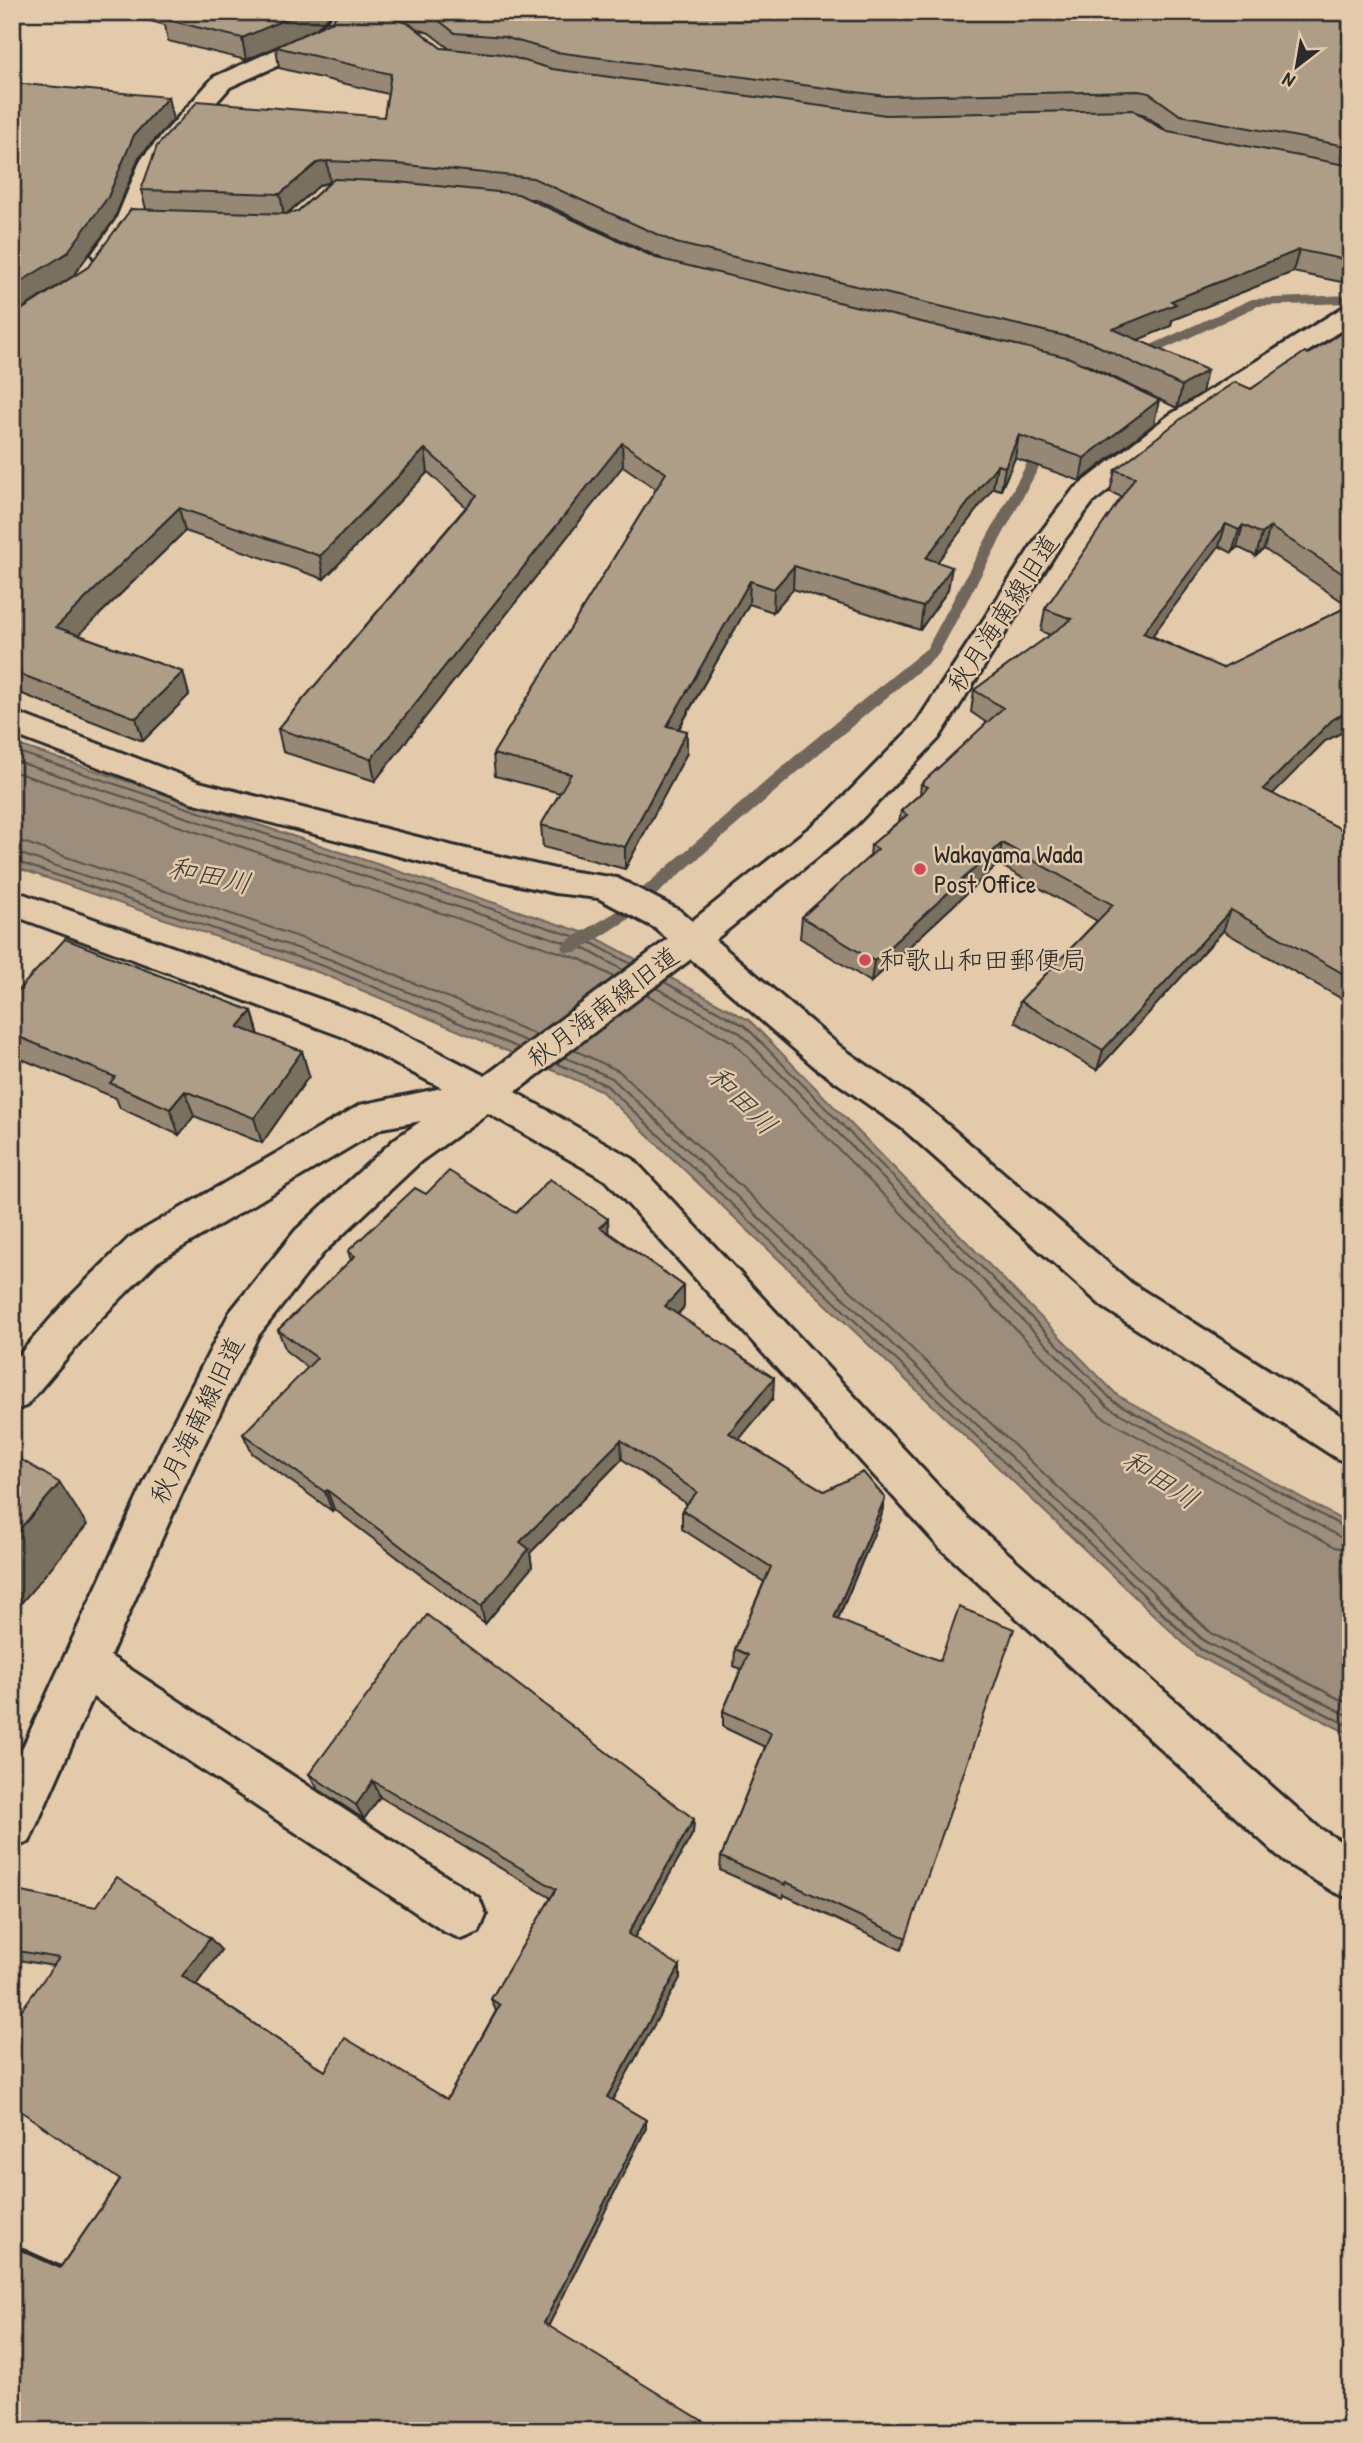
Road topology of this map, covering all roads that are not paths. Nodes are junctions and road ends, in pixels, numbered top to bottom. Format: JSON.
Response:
{"nodes":[{"id":1,"x":349,"y":12,"type":"edge"},
{"id":2,"x":128,"y":221,"type":"junction"},
{"id":3,"x":155,"y":222,"type":"edge"},
{"id":4,"x":92,"y":272,"type":"edge"},
{"id":5,"x":1350,"y":315,"type":"edge"},
{"id":6,"x":12,"y":722,"type":"edge"},
{"id":7,"x":18,"y":912,"type":"edge"},
{"id":8,"x":684,"y":946,"type":"junction"},
{"id":9,"x":498,"y":1086,"type":"junction"},
{"id":10,"x":12,"y":1393,"type":"edge"},
{"id":11,"x":1351,"y":1445,"type":"edge"},
{"id":12,"x":84,"y":1665,"type":"junction"},
{"id":13,"x":12,"y":1825,"type":"edge"},
{"id":14,"x":1351,"y":1875,"type":"edge"},
{"id":15,"x":462,"y":1915,"type":"dead end"}],
"edges":[{"from":1,"to":2,"type":"street"},
{"from":2,"to":3,"type":"street"},
{"from":2,"to":4,"type":"street"},
{"from":5,"to":8,"type":"street","name":"秋月海南線旧道"},
{"from":6,"to":8,"type":"street"},
{"from":7,"to":9,"type":"street"},
{"from":8,"to":9,"type":"street","name":"秋月海南線旧道"},
{"from":8,"to":11,"type":"street"},
{"from":9,"to":10,"type":"street"},
{"from":9,"to":12,"type":"street","name":"秋月海南線旧道"},
{"from":9,"to":14,"type":"street"},
{"from":12,"to":13,"type":"street","name":"秋月海南線旧道"},
{"from":12,"to":15,"type":"street"}]}
